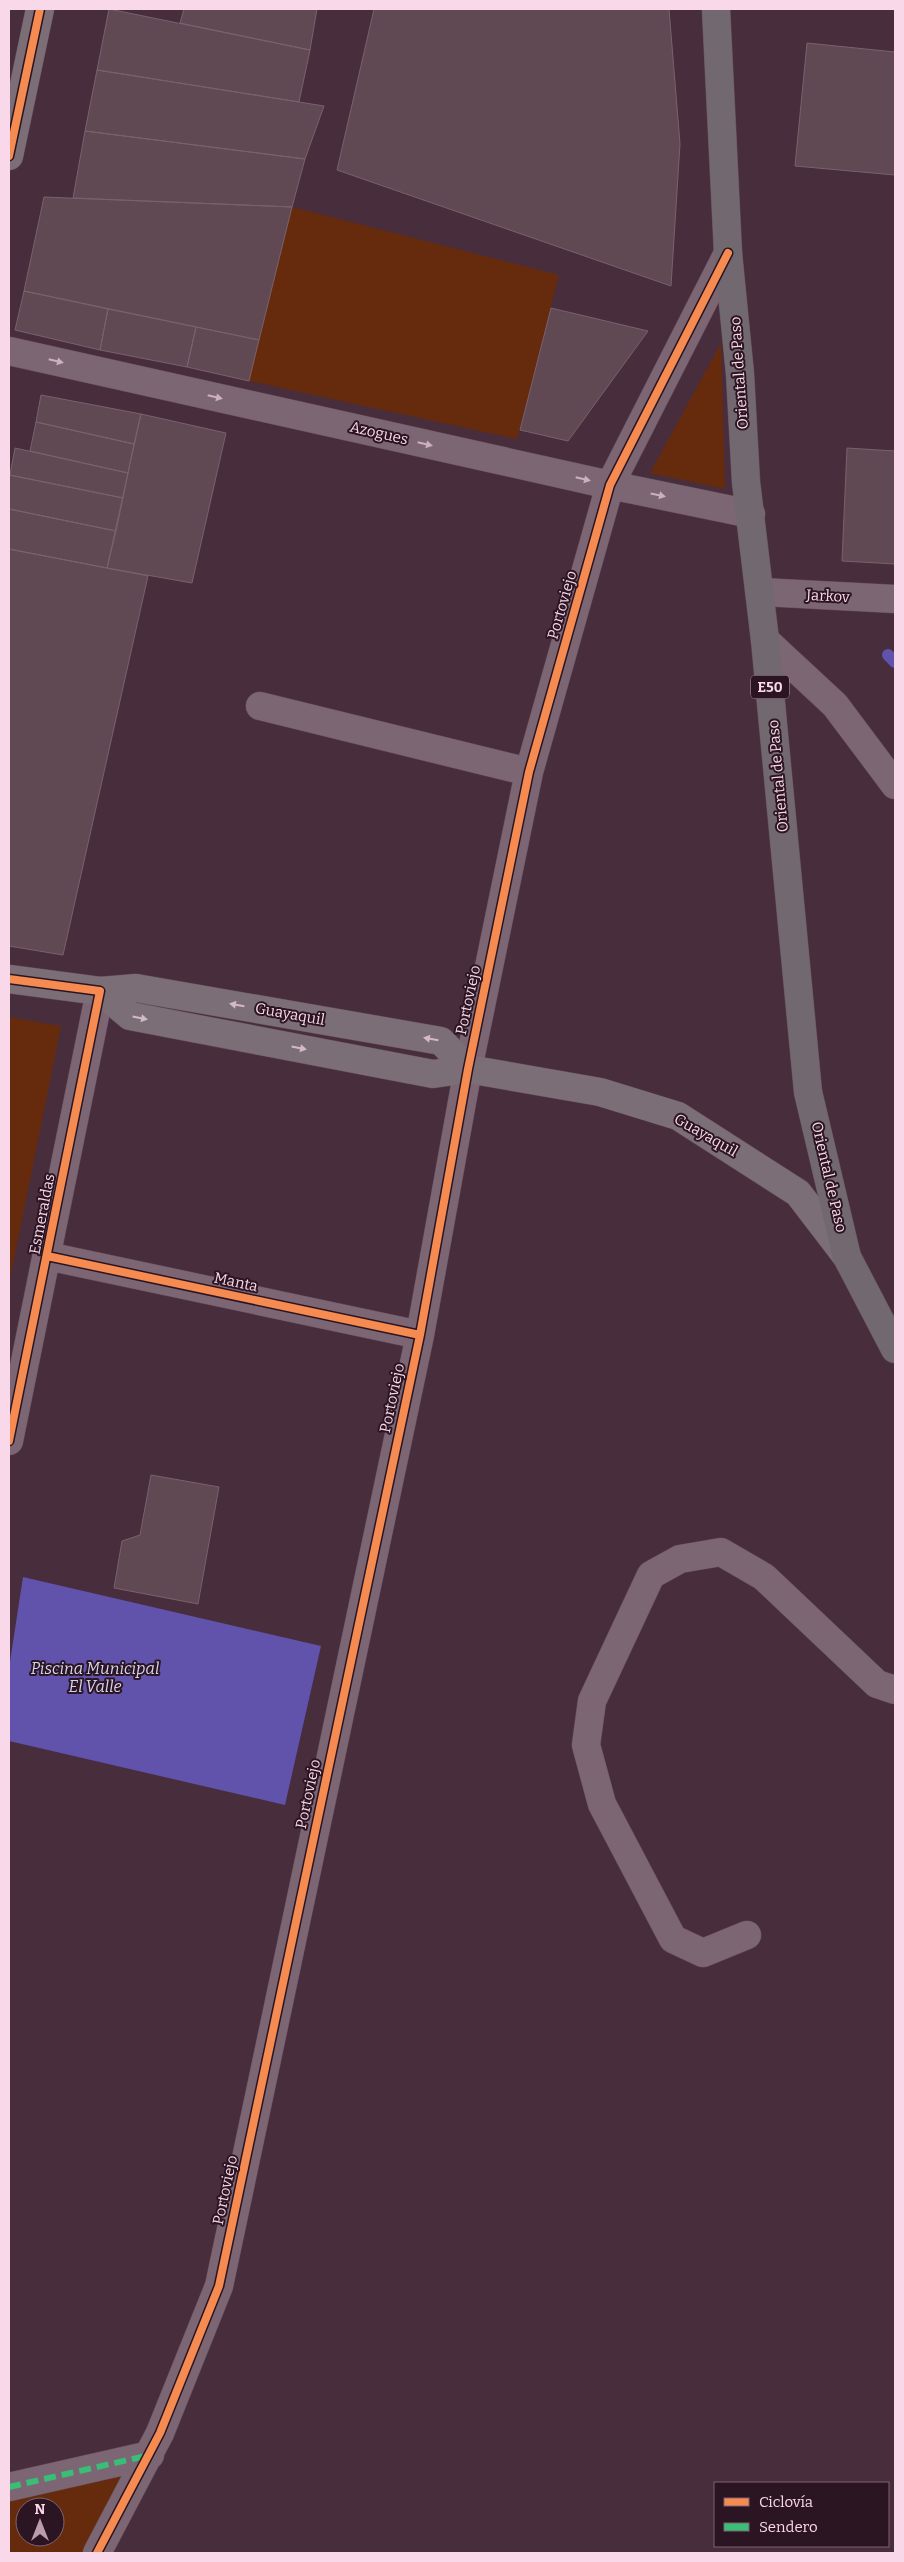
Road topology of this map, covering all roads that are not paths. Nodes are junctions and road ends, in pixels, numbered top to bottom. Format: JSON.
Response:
{"nodes":[{"id":1,"x":40,"y":9,"type":"edge"},
{"id":2,"x":716,"y":9,"type":"edge"},
{"id":3,"x":9,"y":156,"type":"edge"},
{"id":4,"x":728,"y":253,"type":"junction"},
{"id":5,"x":9,"y":351,"type":"edge"},
{"id":6,"x":610,"y":485,"type":"junction"},
{"id":7,"x":751,"y":514,"type":"junction"},
{"id":8,"x":760,"y":592,"type":"junction"},
{"id":9,"x":895,"y":599,"type":"edge"},
{"id":10,"x":765,"y":640,"type":"junction"},
{"id":11,"x":260,"y":706,"type":"dead end"},
{"id":12,"x":529,"y":772,"type":"junction"},
{"id":13,"x":895,"y":785,"type":"edge"},
{"id":14,"x":9,"y":979,"type":"edge"},
{"id":15,"x":100,"y":991,"type":"junction"},
{"id":16,"x":468,"y":1069,"type":"junction"},
{"id":17,"x":48,"y":1256,"type":"junction"},
{"id":18,"x":847,"y":1257,"type":"junction"},
{"id":19,"x":420,"y":1335,"type":"junction"},
{"id":20,"x":895,"y":1349,"type":"edge"},
{"id":21,"x":9,"y":1441,"type":"edge"},
{"id":22,"x":895,"y":1690,"type":"edge"},
{"id":23,"x":747,"y":1935,"type":"dead end"},
{"id":24,"x":150,"y":2455,"type":"junction"},
{"id":25,"x":9,"y":2487,"type":"edge"},
{"id":26,"x":97,"y":2553,"type":"edge"}],
"edges":[{"from":1,"to":3,"type":"main road"},
{"from":2,"to":4,"type":"highway","name":"Oriental de Paso","number":"E50"},
{"from":4,"to":6,"type":"street","name":"Portoviejo"},
{"from":4,"to":7,"type":"highway","name":"Oriental de Paso","number":"E50"},
{"from":5,"to":6,"type":"street","name":"Azogues","one_way":true},
{"from":6,"to":7,"type":"street","name":"Azogues","one_way":true},
{"from":6,"to":12,"type":"street","name":"Portoviejo"},
{"from":7,"to":8,"type":"highway","name":"Oriental de Paso","number":"E50"},
{"from":8,"to":9,"type":"street","name":"Jarkov"},
{"from":8,"to":10,"type":"highway","name":"Oriental de Paso","number":"E50"},
{"from":10,"to":13,"type":"street"},
{"from":10,"to":18,"type":"highway","name":"Oriental de Paso","number":"E50"},
{"from":11,"to":12,"type":"street"},
{"from":12,"to":16,"type":"street","name":"Portoviejo"},
{"from":14,"to":15,"type":"main road"},
{"from":15,"to":16,"type":"main road","name":"Guayaquil"},
{"from":15,"to":17,"type":"street","name":"Esmeraldas"},
{"from":16,"to":18,"type":"main road","name":"Guayaquil"},
{"from":16,"to":19,"type":"street","name":"Portoviejo"},
{"from":17,"to":19,"type":"street","name":"Manta"},
{"from":17,"to":21,"type":"street","name":"Esmeraldas"},
{"from":18,"to":20,"type":"highway","name":"Oriental de Paso","number":"E50"},
{"from":19,"to":24,"type":"street","name":"Portoviejo"},
{"from":22,"to":23,"type":"street"},
{"from":24,"to":25,"type":"street"},
{"from":24,"to":26,"type":"street","name":"Portoviejo"}]}
